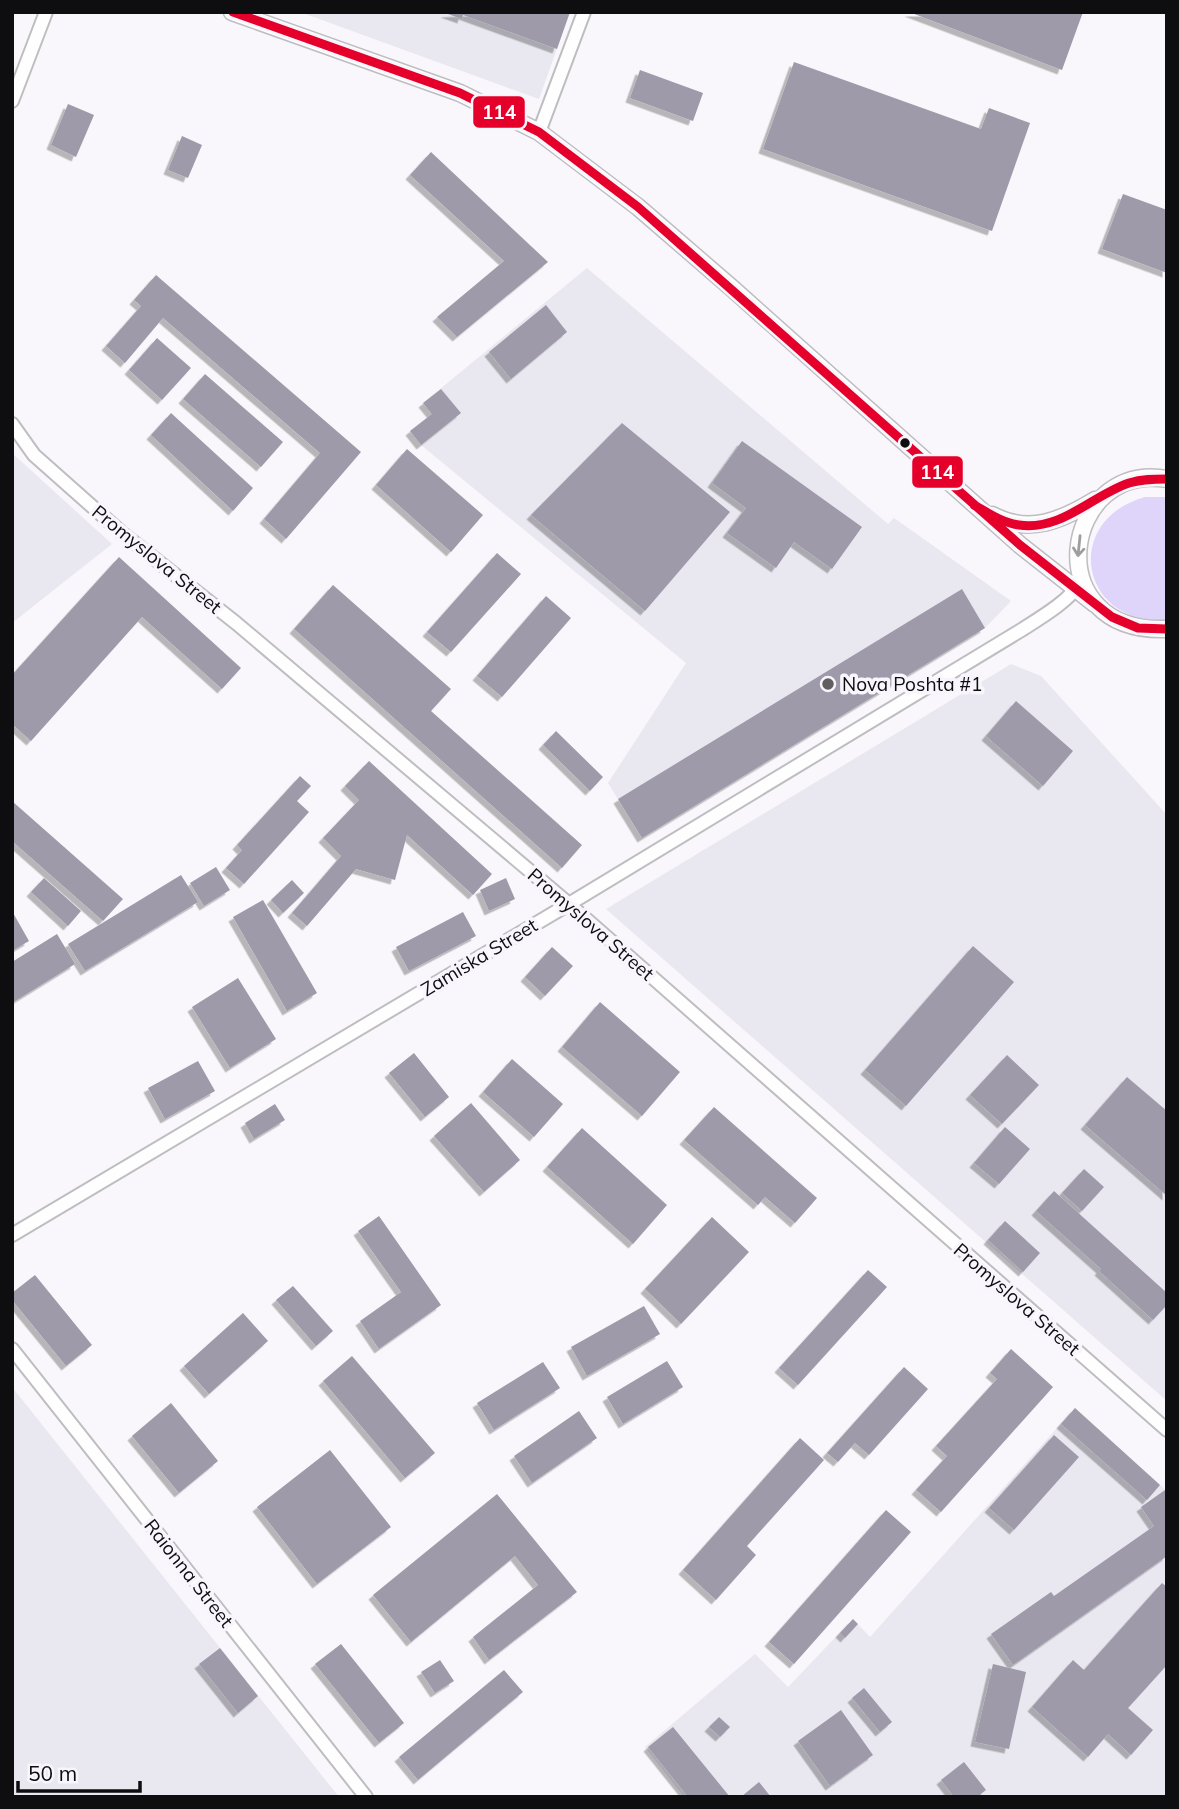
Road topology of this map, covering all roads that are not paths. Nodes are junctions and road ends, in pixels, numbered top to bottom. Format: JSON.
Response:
{"nodes":[{"id":1,"x":46,"y":12,"type":"edge"},
{"id":2,"x":232,"y":12,"type":"edge"},
{"id":3,"x":584,"y":12,"type":"edge"},
{"id":4,"x":12,"y":101,"type":"edge"},
{"id":5,"x":539,"y":132,"type":"junction"},
{"id":6,"x":12,"y":424,"type":"edge"},
{"id":7,"x":1167,"y":478,"type":"edge"},
{"id":8,"x":1108,"y":493,"type":"junction"},
{"id":9,"x":975,"y":505,"type":"junction"},
{"id":10,"x":1079,"y":585,"type":"junction"},
{"id":11,"x":1167,"y":629,"type":"edge"},
{"id":12,"x":569,"y":904,"type":"junction"},
{"id":13,"x":12,"y":1235,"type":"edge"},
{"id":14,"x":12,"y":1349,"type":"edge"},
{"id":15,"x":1167,"y":1430,"type":"edge"},
{"id":16,"x":366,"y":1797,"type":"edge"}],
"edges":[{"from":1,"to":4,"type":"street"},
{"from":2,"to":5,"type":"street"},
{"from":3,"to":5,"type":"street"},
{"from":5,"to":9,"type":"street"},
{"from":6,"to":12,"type":"street","name":"Promyslova Street"},
{"from":7,"to":8,"type":"street"},
{"from":8,"to":9,"type":"street"},
{"from":8,"to":10,"type":"street","one_way":true},
{"from":9,"to":10,"type":"street"},
{"from":10,"to":11,"type":"street"},
{"from":10,"to":12,"type":"street","name":"Zamiska Street"},
{"from":12,"to":13,"type":"street","name":"Zamiska Street"},
{"from":12,"to":15,"type":"street","name":"Promyslova Street"},
{"from":14,"to":16,"type":"street","name":"Raionna Street"}]}
